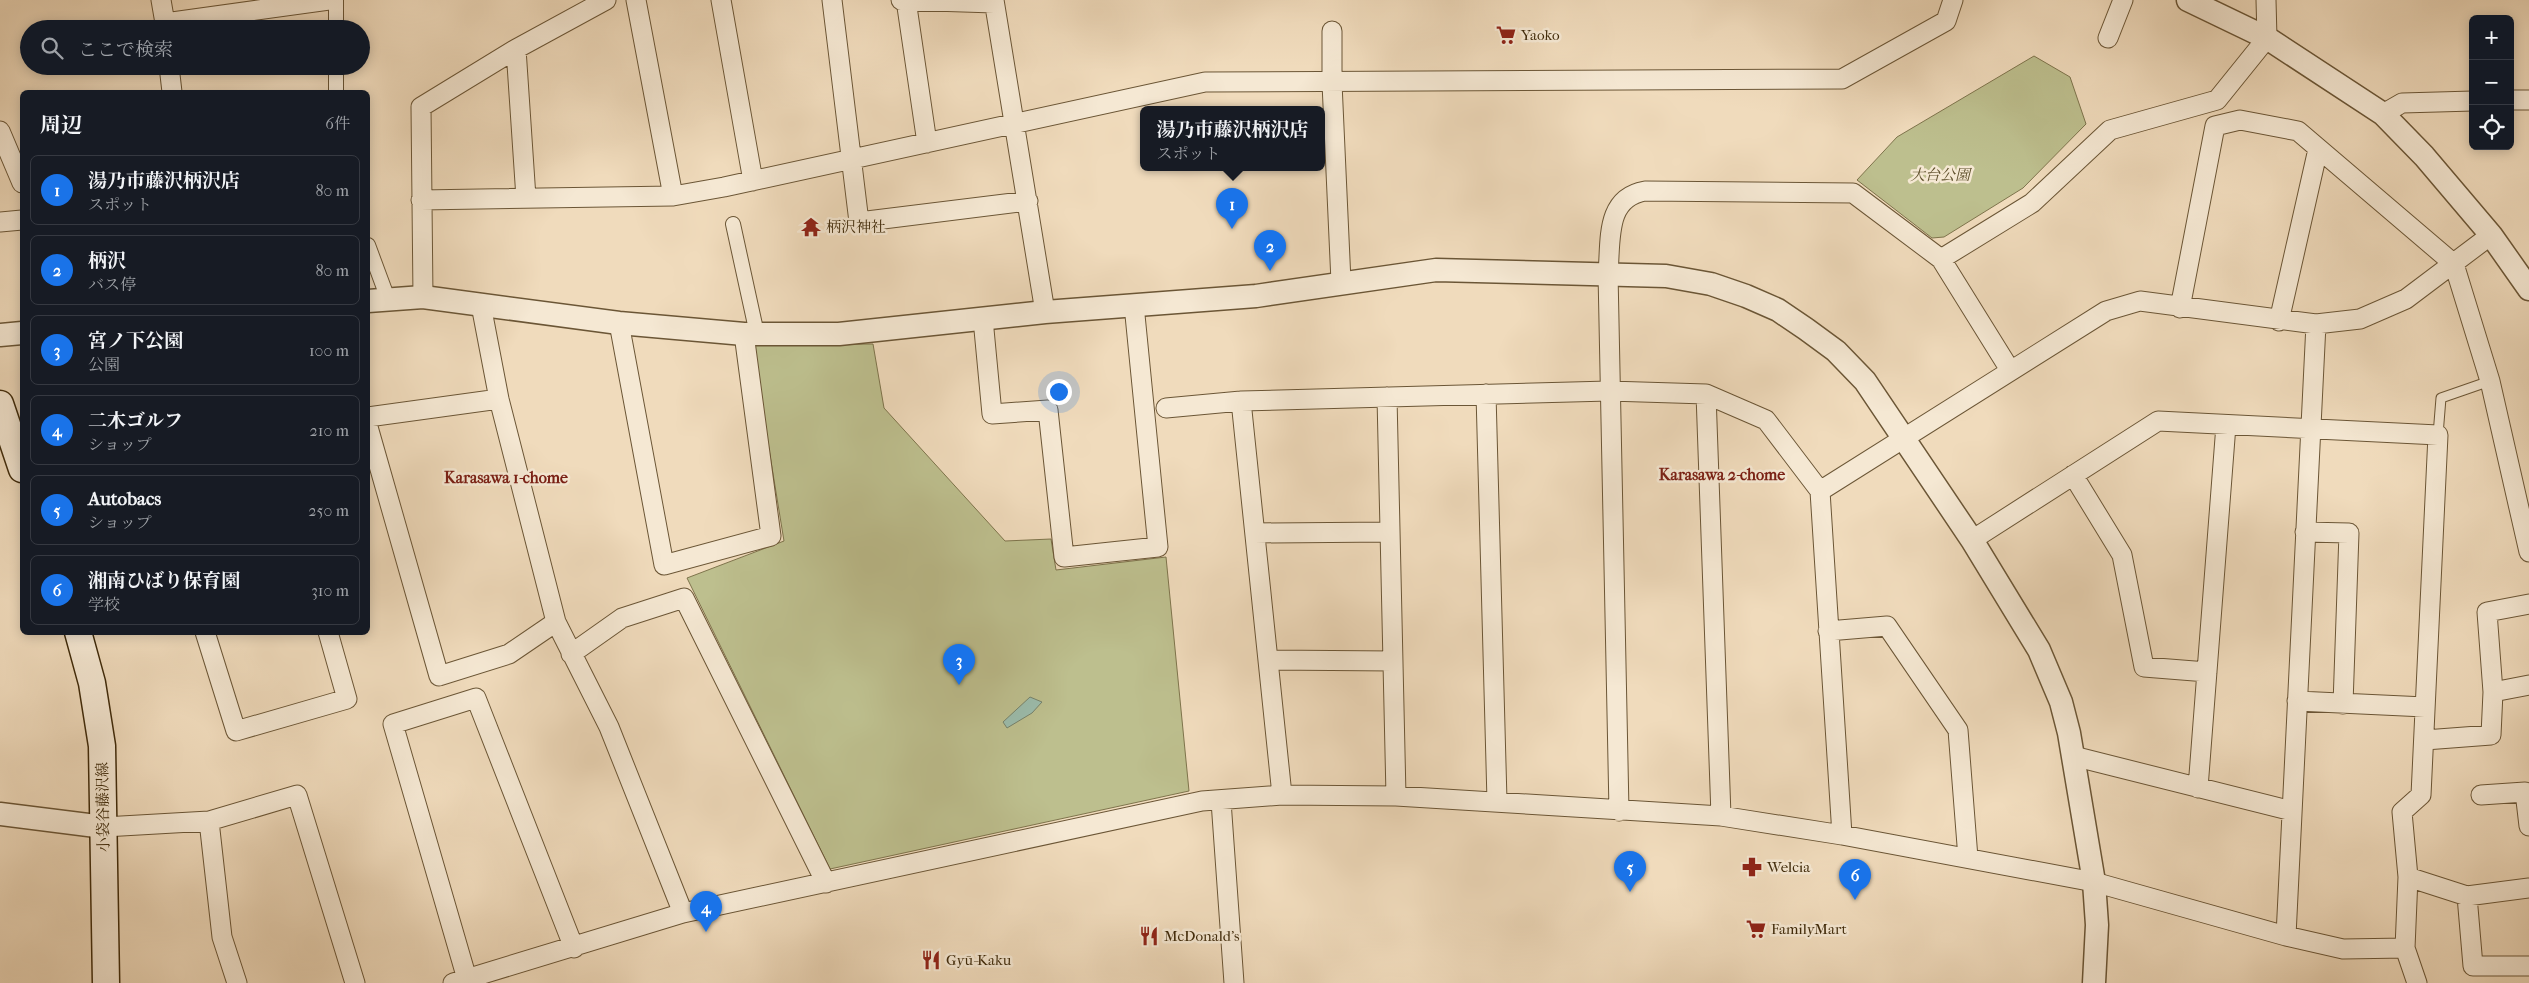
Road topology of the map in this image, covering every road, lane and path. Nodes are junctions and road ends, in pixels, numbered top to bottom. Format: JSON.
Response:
{"nodes":[{"id":1,"x":161,"y":0,"type":"edge"},
{"id":2,"x":329,"y":0,"type":"edge"},
{"id":3,"x":336,"y":0,"type":"edge"},
{"id":4,"x":606,"y":0,"type":"edge"},
{"id":5,"x":636,"y":0,"type":"edge"},
{"id":6,"x":721,"y":0,"type":"edge"},
{"id":7,"x":832,"y":0,"type":"edge"},
{"id":8,"x":901,"y":0,"type":"edge"},
{"id":9,"x":906,"y":0,"type":"edge"},
{"id":10,"x":1953,"y":0,"type":"edge"},
{"id":11,"x":2123,"y":0,"type":"edge"},
{"id":12,"x":2188,"y":0,"type":"edge"},
{"id":13,"x":2266,"y":0,"type":"edge"},
{"id":14,"x":994,"y":2,"type":"edge"},
{"id":15,"x":165,"y":20,"type":"edge"},
{"id":16,"x":204,"y":20,"type":"edge"},
{"id":17,"x":336,"y":20,"type":"edge"},
{"id":18,"x":1332,"y":31,"type":"dead end"},
{"id":19,"x":2108,"y":38,"type":"dead end"},
{"id":20,"x":2267,"y":38,"type":"junction"},
{"id":21,"x":516,"y":49,"type":"junction"},
{"id":22,"x":171,"y":75,"type":"edge"},
{"id":23,"x":336,"y":75,"type":"edge"},
{"id":24,"x":1332,"y":83,"type":"junction"},
{"id":25,"x":172,"y":90,"type":"edge"},
{"id":26,"x":336,"y":90,"type":"edge"},
{"id":27,"x":2514,"y":100,"type":"edge"},
{"id":28,"x":2529,"y":100,"type":"edge"},
{"id":29,"x":2469,"y":101,"type":"edge"},
{"id":30,"x":2383,"y":114,"type":"junction"},
{"id":31,"x":1015,"y":124,"type":"junction"},
{"id":32,"x":0,"y":132,"type":"edge"},
{"id":33,"x":926,"y":143,"type":"junction"},
{"id":34,"x":2318,"y":148,"type":"junction"},
{"id":35,"x":852,"y":160,"type":"junction"},
{"id":36,"x":20,"y":179,"type":"edge"},
{"id":37,"x":753,"y":180,"type":"junction"},
{"id":38,"x":673,"y":196,"type":"junction"},
{"id":39,"x":526,"y":198,"type":"junction"},
{"id":40,"x":421,"y":200,"type":"junction"},
{"id":41,"x":1028,"y":200,"type":"junction"},
{"id":42,"x":20,"y":220,"type":"edge"},
{"id":43,"x":0,"y":222,"type":"edge"},
{"id":44,"x":733,"y":224,"type":"dead end"},
{"id":45,"x":2491,"y":236,"type":"junction"},
{"id":46,"x":370,"y":256,"type":"edge"},
{"id":47,"x":1941,"y":258,"type":"junction"},
{"id":48,"x":2454,"y":264,"type":"junction"},
{"id":49,"x":1608,"y":273,"type":"junction"},
{"id":50,"x":1341,"y":282,"type":"junction"},
{"id":51,"x":2529,"y":289,"type":"edge"},
{"id":52,"x":423,"y":297,"type":"junction"},
{"id":53,"x":378,"y":300,"type":"edge"},
{"id":54,"x":481,"y":305,"type":"junction"},
{"id":55,"x":1134,"y":305,"type":"junction"},
{"id":56,"x":2180,"y":308,"type":"junction"},
{"id":57,"x":1045,"y":312,"type":"junction"},
{"id":58,"x":983,"y":319,"type":"junction"},
{"id":59,"x":2279,"y":321,"type":"junction"},
{"id":60,"x":618,"y":323,"type":"junction"},
{"id":61,"x":2316,"y":324,"type":"junction"},
{"id":62,"x":20,"y":332,"type":"edge"},
{"id":63,"x":0,"y":334,"type":"edge"},
{"id":64,"x":750,"y":334,"type":"junction"},
{"id":65,"x":2010,"y":370,"type":"junction"},
{"id":66,"x":2490,"y":381,"type":"junction"},
{"id":67,"x":1609,"y":391,"type":"junction"},
{"id":68,"x":1486,"y":394,"type":"junction"},
{"id":69,"x":1706,"y":394,"type":"junction"},
{"id":70,"x":1387,"y":397,"type":"junction"},
{"id":71,"x":499,"y":399,"type":"junction"},
{"id":72,"x":1241,"y":402,"type":"junction"},
{"id":73,"x":0,"y":404,"type":"edge"},
{"id":74,"x":1166,"y":408,"type":"dead end"},
{"id":75,"x":370,"y":417,"type":"edge"},
{"id":76,"x":2226,"y":425,"type":"junction"},
{"id":77,"x":2311,"y":429,"type":"junction"},
{"id":78,"x":370,"y":434,"type":"edge"},
{"id":79,"x":2438,"y":436,"type":"junction"},
{"id":80,"x":1905,"y":438,"type":"junction"},
{"id":81,"x":20,"y":463,"type":"edge"},
{"id":82,"x":2073,"y":476,"type":"junction"},
{"id":83,"x":1820,"y":491,"type":"junction"},
{"id":84,"x":2524,"y":497,"type":"edge"},
{"id":85,"x":1390,"y":532,"type":"junction"},
{"id":86,"x":2305,"y":532,"type":"junction"},
{"id":87,"x":1255,"y":533,"type":"junction"},
{"id":88,"x":1972,"y":540,"type":"junction"},
{"id":89,"x":2529,"y":552,"type":"edge"},
{"id":90,"x":2529,"y":604,"type":"edge"},
{"id":91,"x":556,"y":622,"type":"junction"},
{"id":92,"x":1828,"y":631,"type":"junction"},
{"id":93,"x":79,"y":635,"type":"edge"},
{"id":94,"x":206,"y":635,"type":"edge"},
{"id":95,"x":329,"y":635,"type":"edge"},
{"id":96,"x":570,"y":654,"type":"junction"},
{"id":97,"x":1268,"y":660,"type":"junction"},
{"id":98,"x":1393,"y":661,"type":"junction"},
{"id":99,"x":2207,"y":672,"type":"junction"},
{"id":100,"x":2529,"y":685,"type":"edge"},
{"id":101,"x":2493,"y":692,"type":"junction"},
{"id":102,"x":2297,"y":701,"type":"junction"},
{"id":103,"x":2343,"y":704,"type":"junction"},
{"id":104,"x":2425,"y":707,"type":"junction"},
{"id":105,"x":2425,"y":740,"type":"junction"},
{"id":106,"x":2073,"y":756,"type":"junction"},
{"id":107,"x":2198,"y":788,"type":"junction"},
{"id":108,"x":1282,"y":795,"type":"junction"},
{"id":109,"x":2481,"y":795,"type":"dead end"},
{"id":110,"x":1396,"y":796,"type":"junction"},
{"id":111,"x":1221,"y":801,"type":"junction"},
{"id":112,"x":1497,"y":801,"type":"junction"},
{"id":113,"x":1619,"y":811,"type":"junction"},
{"id":114,"x":2292,"y":811,"type":"junction"},
{"id":115,"x":0,"y":814,"type":"edge"},
{"id":116,"x":1721,"y":816,"type":"junction"},
{"id":117,"x":209,"y":821,"type":"junction"},
{"id":118,"x":2529,"y":826,"type":"edge"},
{"id":119,"x":104,"y":827,"type":"junction"},
{"id":120,"x":1842,"y":835,"type":"junction"},
{"id":121,"x":1968,"y":858,"type":"junction"},
{"id":122,"x":2408,"y":877,"type":"junction"},
{"id":123,"x":2094,"y":882,"type":"junction"},
{"id":124,"x":826,"y":883,"type":"junction"},
{"id":125,"x":2529,"y":888,"type":"edge"},
{"id":126,"x":2467,"y":896,"type":"junction"},
{"id":127,"x":683,"y":913,"type":"junction"},
{"id":128,"x":2286,"y":936,"type":"junction"},
{"id":129,"x":574,"y":948,"type":"junction"},
{"id":130,"x":2405,"y":948,"type":"junction"},
{"id":131,"x":2529,"y":966,"type":"edge"},
{"id":132,"x":460,"y":981,"type":"edge"},
{"id":133,"x":106,"y":983,"type":"edge"},
{"id":134,"x":237,"y":983,"type":"edge"},
{"id":135,"x":355,"y":983,"type":"edge"},
{"id":136,"x":1234,"y":983,"type":"edge"},
{"id":137,"x":2094,"y":983,"type":"edge"},
{"id":138,"x":2417,"y":983,"type":"edge"}],
"edges":[{"from":1,"to":15,"type":"street"},
{"from":2,"to":16,"type":"street"},
{"from":3,"to":17,"type":"street"},
{"from":4,"to":21,"type":"street"},
{"from":5,"to":38,"type":"street"},
{"from":6,"to":37,"type":"street"},
{"from":7,"to":35,"type":"street"},
{"from":8,"to":9,"type":"street"},
{"from":9,"to":14,"type":"street"},
{"from":9,"to":33,"type":"street"},
{"from":10,"to":24,"type":"street"},
{"from":11,"to":19,"type":"street"},
{"from":12,"to":20,"type":"street"},
{"from":13,"to":20,"type":"street"},
{"from":14,"to":31,"type":"street"},
{"from":18,"to":24,"type":"street"},
{"from":20,"to":30,"type":"street"},
{"from":20,"to":47,"type":"street"},
{"from":21,"to":39,"type":"street"},
{"from":21,"to":40,"type":"street"},
{"from":22,"to":25,"type":"street"},
{"from":23,"to":26,"type":"street"},
{"from":24,"to":31,"type":"street"},
{"from":24,"to":50,"type":"street"},
{"from":27,"to":28,"type":"street"},
{"from":29,"to":30,"type":"street"},
{"from":30,"to":45,"type":"street"},
{"from":31,"to":33,"type":"street"},
{"from":31,"to":41,"type":"street"},
{"from":32,"to":36,"type":"street"},
{"from":33,"to":35,"type":"street"},
{"from":34,"to":48,"type":"street"},
{"from":34,"to":56,"type":"street"},
{"from":34,"to":59,"type":"street"},
{"from":35,"to":37,"type":"street"},
{"from":35,"to":41,"type":"street"},
{"from":37,"to":38,"type":"street"},
{"from":38,"to":39,"type":"street"},
{"from":39,"to":40,"type":"street"},
{"from":40,"to":52,"type":"street"},
{"from":41,"to":57,"type":"street"},
{"from":42,"to":43,"type":"street"},
{"from":44,"to":64,"type":"street"},
{"from":45,"to":48,"type":"street"},
{"from":45,"to":51,"type":"street"},
{"from":46,"to":53,"type":"street"},
{"from":47,"to":49,"type":"street"},
{"from":47,"to":65,"type":"street"},
{"from":48,"to":61,"type":"street"},
{"from":48,"to":66,"type":"street"},
{"from":49,"to":50,"type":"street"},
{"from":49,"to":67,"type":"street"},
{"from":49,"to":80,"type":"street"},
{"from":50,"to":55,"type":"street"},
{"from":52,"to":53,"type":"street"},
{"from":52,"to":54,"type":"street"},
{"from":54,"to":60,"type":"street"},
{"from":54,"to":71,"type":"street"},
{"from":55,"to":57,"type":"street"},
{"from":55,"to":58,"type":"street"},
{"from":56,"to":59,"type":"street"},
{"from":56,"to":65,"type":"street"},
{"from":57,"to":58,"type":"street"},
{"from":58,"to":64,"type":"street"},
{"from":59,"to":61,"type":"street"},
{"from":60,"to":64,"type":"street"},
{"from":60,"to":64,"type":"street"},
{"from":61,"to":77,"type":"street"},
{"from":62,"to":63,"type":"street"},
{"from":65,"to":80,"type":"street"},
{"from":66,"to":79,"type":"lane"},
{"from":66,"to":84,"type":"street"},
{"from":67,"to":68,"type":"street"},
{"from":67,"to":69,"type":"street"},
{"from":67,"to":113,"type":"street"},
{"from":68,"to":70,"type":"street"},
{"from":68,"to":112,"type":"street"},
{"from":69,"to":83,"type":"street"},
{"from":69,"to":116,"type":"street"},
{"from":70,"to":72,"type":"street"},
{"from":70,"to":85,"type":"street"},
{"from":71,"to":75,"type":"street"},
{"from":71,"to":91,"type":"street"},
{"from":72,"to":74,"type":"street"},
{"from":72,"to":87,"type":"street"},
{"from":73,"to":81,"type":"main road"},
{"from":76,"to":77,"type":"street"},
{"from":76,"to":82,"type":"street"},
{"from":76,"to":99,"type":"street"},
{"from":77,"to":79,"type":"street"},
{"from":77,"to":86,"type":"street"},
{"from":78,"to":91,"type":"street"},
{"from":79,"to":104,"type":"street"},
{"from":80,"to":83,"type":"street"},
{"from":80,"to":88,"type":"street"},
{"from":82,"to":88,"type":"street"},
{"from":82,"to":99,"type":"street"},
{"from":83,"to":92,"type":"street"},
{"from":84,"to":89,"type":"street"},
{"from":85,"to":87,"type":"street"},
{"from":85,"to":98,"type":"street"},
{"from":86,"to":102,"type":"street"},
{"from":86,"to":103,"type":"street"},
{"from":87,"to":97,"type":"street"},
{"from":88,"to":106,"type":"street"},
{"from":90,"to":101,"type":"street"},
{"from":91,"to":96,"type":"street"},
{"from":92,"to":120,"type":"street"},
{"from":92,"to":121,"type":"street"},
{"from":93,"to":119,"type":"main road","name":"小袋谷藤沢線"},
{"from":94,"to":95,"type":"street"},
{"from":96,"to":124,"type":"street"},
{"from":96,"to":127,"type":"street"},
{"from":97,"to":98,"type":"street"},
{"from":97,"to":108,"type":"street"},
{"from":98,"to":110,"type":"street"},
{"from":99,"to":107,"type":"street"},
{"from":100,"to":101,"type":"street"},
{"from":101,"to":105,"type":"street"},
{"from":102,"to":103,"type":"street"},
{"from":102,"to":114,"type":"street"},
{"from":103,"to":104,"type":"street"},
{"from":104,"to":105,"type":"street"},
{"from":105,"to":122,"type":"street"},
{"from":106,"to":107,"type":"street"},
{"from":106,"to":123,"type":"street"},
{"from":107,"to":114,"type":"street"},
{"from":108,"to":110,"type":"street"},
{"from":108,"to":111,"type":"street"},
{"from":109,"to":118,"type":"street"},
{"from":110,"to":112,"type":"street"},
{"from":111,"to":124,"type":"street"},
{"from":111,"to":136,"type":"street"},
{"from":112,"to":113,"type":"street"},
{"from":113,"to":116,"type":"street"},
{"from":114,"to":128,"type":"street"},
{"from":115,"to":119,"type":"street"},
{"from":116,"to":120,"type":"street"},
{"from":117,"to":119,"type":"street"},
{"from":117,"to":134,"type":"street"},
{"from":117,"to":135,"type":"street"},
{"from":119,"to":133,"type":"main road","name":"小袋谷藤沢線"},
{"from":120,"to":121,"type":"street"},
{"from":121,"to":123,"type":"street"},
{"from":122,"to":126,"type":"street"},
{"from":122,"to":130,"type":"street"},
{"from":123,"to":128,"type":"street"},
{"from":123,"to":137,"type":"street"},
{"from":124,"to":127,"type":"street"},
{"from":125,"to":126,"type":"street"},
{"from":126,"to":131,"type":"street"},
{"from":127,"to":129,"type":"street"},
{"from":128,"to":130,"type":"street"},
{"from":129,"to":132,"type":"street"},
{"from":129,"to":132,"type":"street"},
{"from":130,"to":138,"type":"street"}]}
